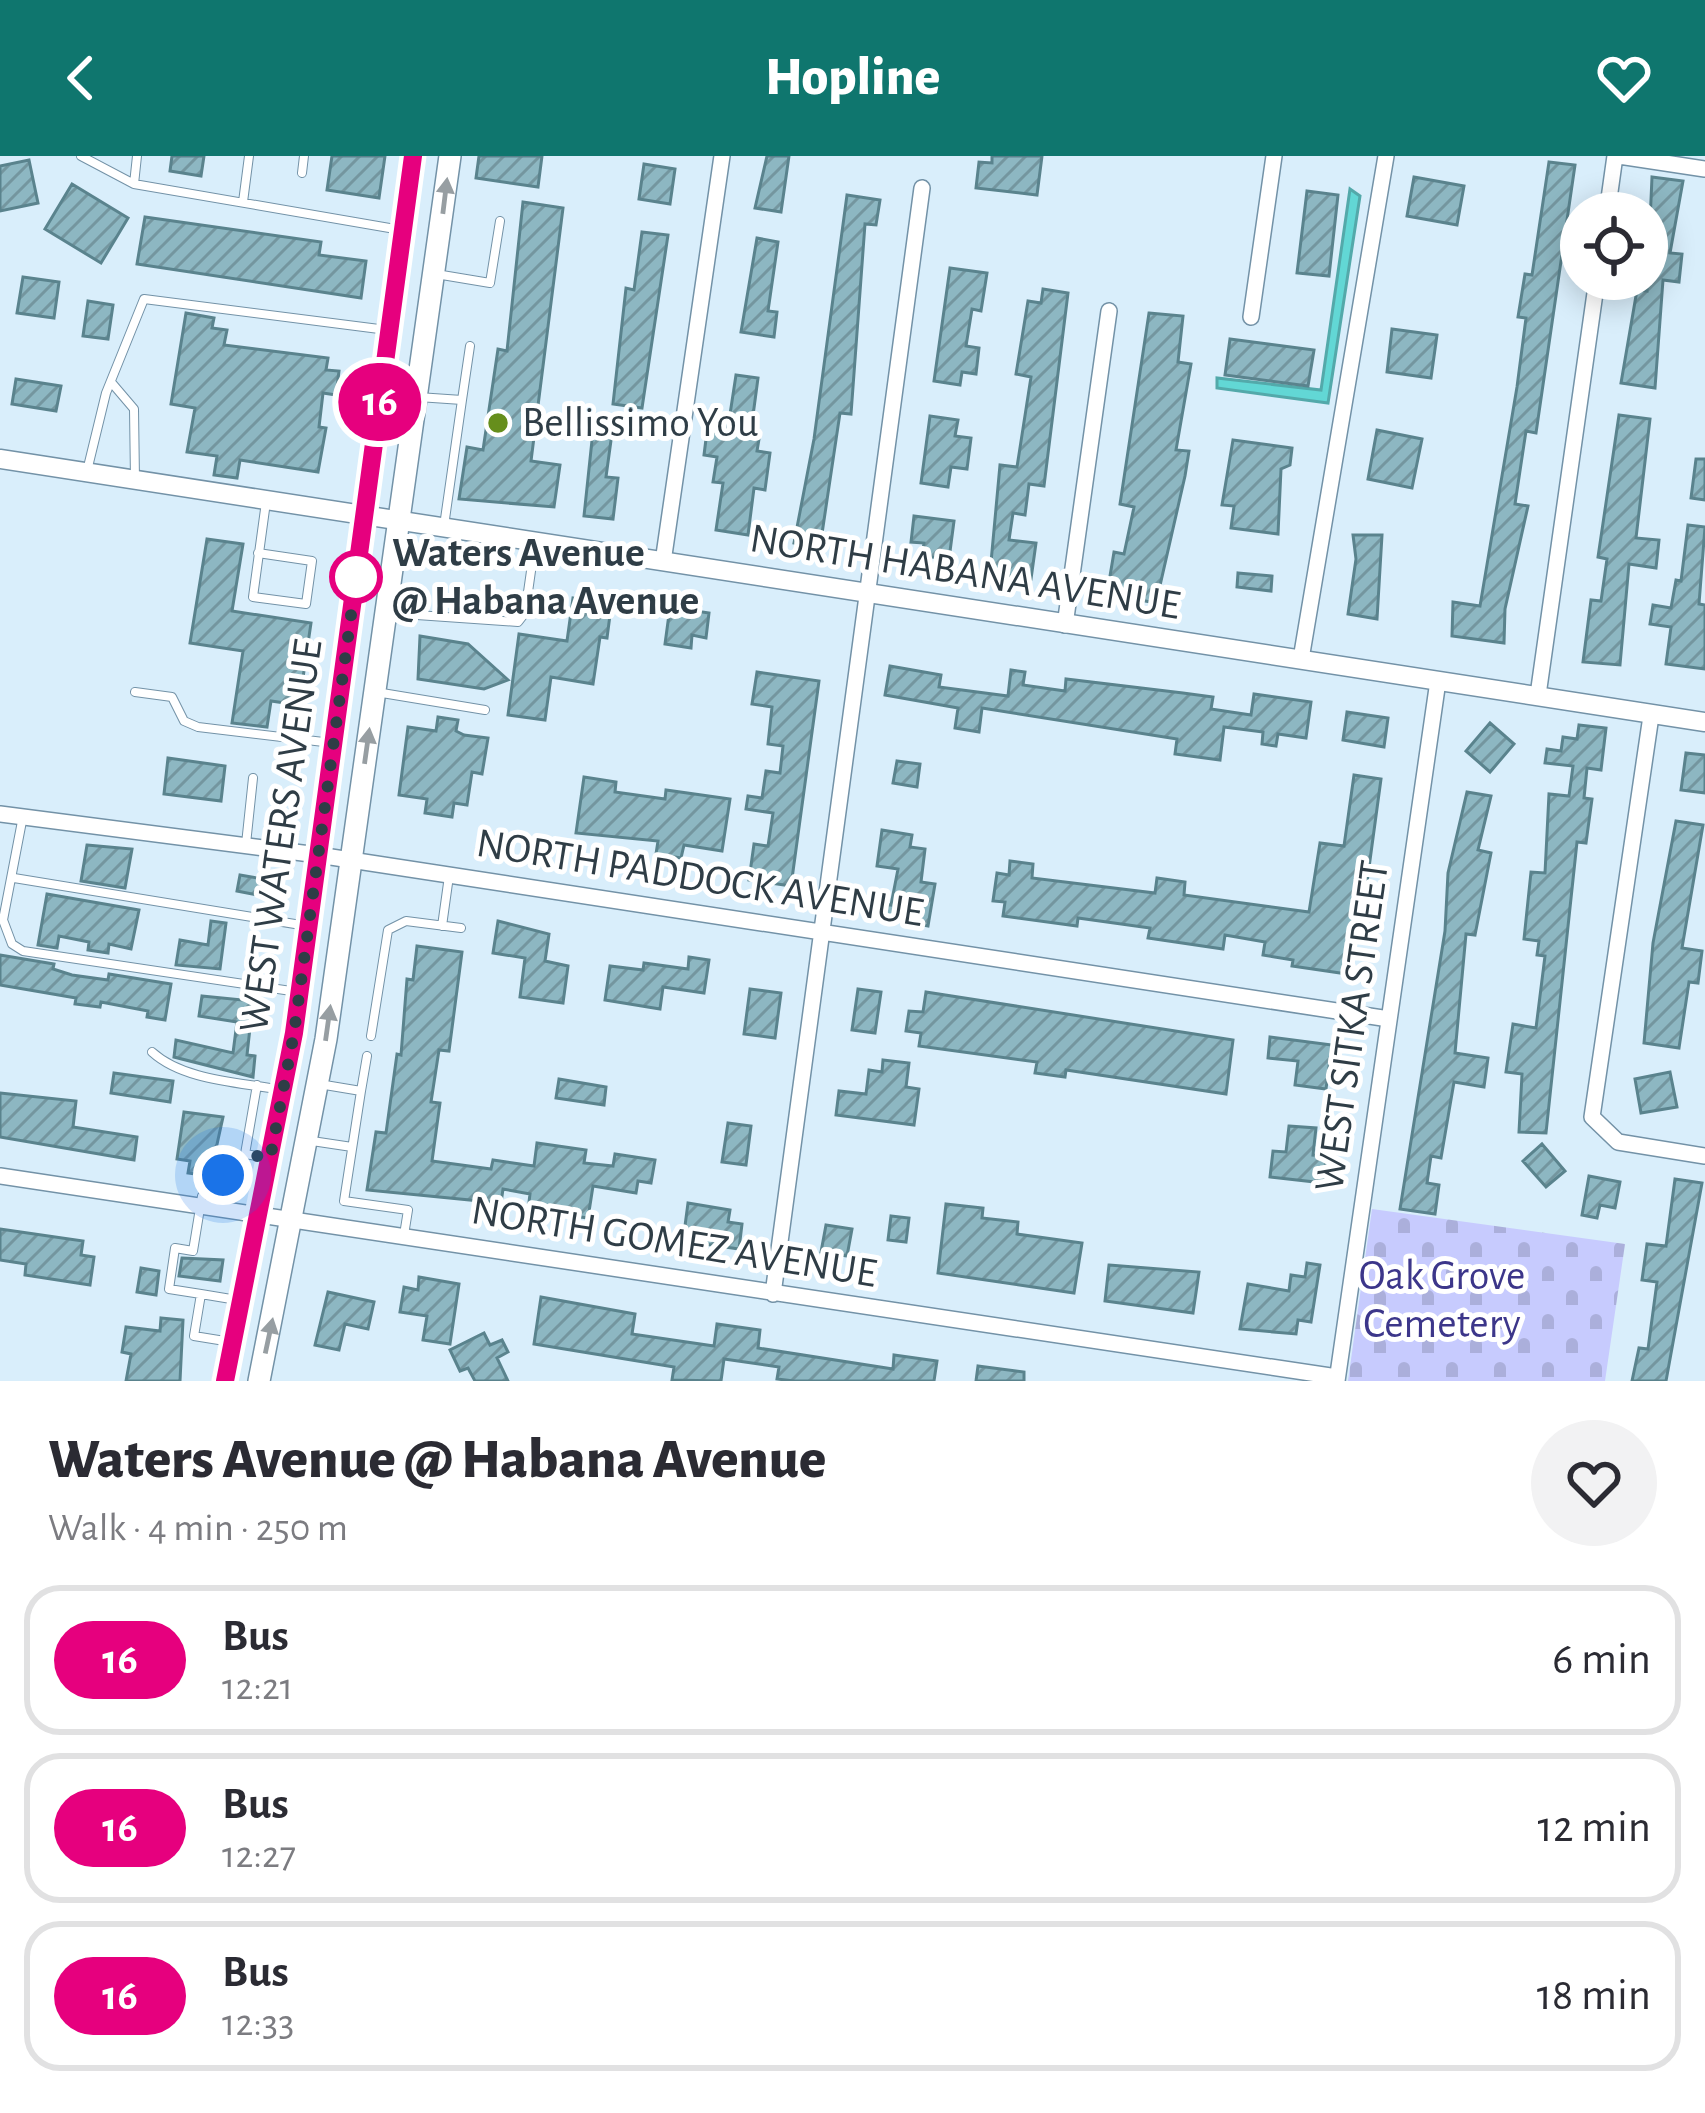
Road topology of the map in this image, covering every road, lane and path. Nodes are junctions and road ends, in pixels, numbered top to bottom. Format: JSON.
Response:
{"nodes":[{"id":1,"x":81,"y":156,"type":"edge"},
{"id":2,"x":137,"y":156,"type":"edge"},
{"id":3,"x":249,"y":156,"type":"edge"},
{"id":4,"x":304,"y":156,"type":"edge"},
{"id":5,"x":413,"y":156,"type":"edge"},
{"id":6,"x":450,"y":156,"type":"edge"},
{"id":7,"x":722,"y":156,"type":"edge"},
{"id":8,"x":1274,"y":156,"type":"edge"},
{"id":9,"x":1386,"y":156,"type":"edge"},
{"id":10,"x":1617,"y":156,"type":"edge"},
{"id":11,"x":1705,"y":169,"type":"edge"},
{"id":12,"x":302,"y":173,"type":"dead end"},
{"id":13,"x":134,"y":184,"type":"junction"},
{"id":14,"x":922,"y":188,"type":"dead end"},
{"id":15,"x":1610,"y":192,"type":"edge"},
{"id":16,"x":243,"y":202,"type":"junction"},
{"id":17,"x":500,"y":221,"type":"dead end"},
{"id":18,"x":403,"y":230,"type":"junction"},
{"id":19,"x":440,"y":237,"type":"junction"},
{"id":20,"x":435,"y":274,"type":"junction"},
{"id":21,"x":1594,"y":300,"type":"edge"},
{"id":22,"x":1109,"y":311,"type":"dead end"},
{"id":23,"x":1251,"y":317,"type":"dead end"},
{"id":24,"x":389,"y":330,"type":"junction"},
{"id":25,"x":470,"y":346,"type":"dead end"},
{"id":26,"x":111,"y":382,"type":"junction"},
{"id":27,"x":417,"y":397,"type":"junction"},
{"id":28,"x":461,"y":400,"type":"junction"},
{"id":29,"x":0,"y":460,"type":"edge"},
{"id":30,"x":87,"y":473,"type":"junction"},
{"id":31,"x":136,"y":480,"type":"junction"},
{"id":32,"x":266,"y":500,"type":"junction"},
{"id":33,"x":365,"y":515,"type":"junction"},
{"id":34,"x":399,"y":520,"type":"junction"},
{"id":35,"x":444,"y":528,"type":"junction"},
{"id":36,"x":535,"y":542,"type":"junction"},
{"id":37,"x":259,"y":553,"type":"junction"},
{"id":38,"x":663,"y":562,"type":"junction"},
{"id":39,"x":872,"y":595,"type":"junction"},
{"id":40,"x":386,"y":613,"type":"junction"},
{"id":41,"x":1065,"y":625,"type":"junction"},
{"id":42,"x":1301,"y":659,"type":"junction"},
{"id":43,"x":1438,"y":680,"type":"junction"},
{"id":44,"x":135,"y":692,"type":"dead end"},
{"id":45,"x":375,"y":692,"type":"junction"},
{"id":46,"x":1538,"y":694,"type":"junction"},
{"id":47,"x":485,"y":710,"type":"dead end"},
{"id":48,"x":1651,"y":716,"type":"junction"},
{"id":49,"x":1705,"y":722,"type":"edge"},
{"id":50,"x":334,"y":744,"type":"junction"},
{"id":51,"x":253,"y":778,"type":"dead end"},
{"id":52,"x":0,"y":814,"type":"edge"},
{"id":53,"x":22,"y":817,"type":"junction"},
{"id":54,"x":246,"y":845,"type":"junction"},
{"id":55,"x":318,"y":855,"type":"junction"},
{"id":56,"x":350,"y":862,"type":"junction"},
{"id":57,"x":449,"y":876,"type":"junction"},
{"id":58,"x":14,"y":878,"type":"junction"},
{"id":59,"x":308,"y":926,"type":"junction"},
{"id":60,"x":442,"y":926,"type":"junction"},
{"id":61,"x":460,"y":928,"type":"dead end"},
{"id":62,"x":820,"y":934,"type":"junction"},
{"id":63,"x":299,"y":992,"type":"junction"},
{"id":64,"x":1389,"y":1019,"type":"junction"},
{"id":65,"x":371,"y":1036,"type":"dead end"},
{"id":66,"x":152,"y":1052,"type":"dead end"},
{"id":67,"x":367,"y":1056,"type":"dead end"},
{"id":68,"x":318,"y":1084,"type":"junction"},
{"id":69,"x":256,"y":1085,"type":"junction"},
{"id":70,"x":283,"y":1090,"type":"junction"},
{"id":71,"x":361,"y":1090,"type":"junction"},
{"id":72,"x":308,"y":1140,"type":"junction"},
{"id":73,"x":352,"y":1148,"type":"junction"},
{"id":74,"x":244,"y":1154,"type":"junction"},
{"id":75,"x":1705,"y":1156,"type":"edge"},
{"id":76,"x":270,"y":1158,"type":"junction"},
{"id":77,"x":0,"y":1176,"type":"edge"},
{"id":78,"x":199,"y":1207,"type":"junction"},
{"id":79,"x":259,"y":1217,"type":"junction"},
{"id":80,"x":293,"y":1221,"type":"junction"},
{"id":81,"x":404,"y":1238,"type":"junction"},
{"id":82,"x":201,"y":1294,"type":"junction"},
{"id":83,"x":773,"y":1294,"type":"junction"},
{"id":84,"x":241,"y":1301,"type":"junction"},
{"id":85,"x":232,"y":1342,"type":"junction"},
{"id":86,"x":1337,"y":1379,"type":"edge"},
{"id":87,"x":224,"y":1381,"type":"edge"},
{"id":88,"x":259,"y":1381,"type":"edge"}],
"edges":[{"from":1,"to":13,"type":"lane"},
{"from":2,"to":13,"type":"lane"},
{"from":3,"to":16,"type":"lane"},
{"from":4,"to":12,"type":"lane"},
{"from":5,"to":18,"type":"main road","name":"WEST WATERS AVENUE"},
{"from":19,"to":6,"type":"main road","name":"WEST WATERS AVENUE","one_way":true},
{"from":7,"to":38,"type":"street"},
{"from":8,"to":23,"type":"street"},
{"from":9,"to":42,"type":"street"},
{"from":10,"to":11,"type":"street"},
{"from":10,"to":15,"type":"street"},
{"from":13,"to":16,"type":"lane"},
{"from":14,"to":39,"type":"street"},
{"from":16,"to":18,"type":"lane"},
{"from":17,"to":20,"type":"lane"},
{"from":18,"to":19,"type":"main road"},
{"from":18,"to":24,"type":"main road","name":"WEST WATERS AVENUE"},
{"from":19,"to":20,"type":"main road","name":"WEST WATERS AVENUE"},
{"from":20,"to":27,"type":"main road","name":"WEST WATERS AVENUE"},
{"from":21,"to":46,"type":"street"},
{"from":22,"to":41,"type":"street"},
{"from":24,"to":26,"type":"lane"},
{"from":24,"to":33,"type":"main road","name":"WEST WATERS AVENUE"},
{"from":25,"to":28,"type":"lane"},
{"from":26,"to":30,"type":"lane"},
{"from":26,"to":31,"type":"lane"},
{"from":27,"to":28,"type":"lane"},
{"from":27,"to":34,"type":"main road","name":"WEST WATERS AVENUE"},
{"from":28,"to":35,"type":"lane"},
{"from":29,"to":30,"type":"street","name":"NORTH HABANA AVENUE"},
{"from":30,"to":31,"type":"street","name":"NORTH HABANA AVENUE"},
{"from":31,"to":32,"type":"street","name":"NORTH HABANA AVENUE"},
{"from":32,"to":33,"type":"street","name":"NORTH HABANA AVENUE"},
{"from":32,"to":37,"type":"lane"},
{"from":33,"to":34,"type":"street","name":"NORTH HABANA AVENUE"},
{"from":33,"to":50,"type":"main road","name":"WEST WATERS AVENUE"},
{"from":34,"to":35,"type":"street","name":"NORTH HABANA AVENUE"},
{"from":34,"to":40,"type":"main road","name":"WEST WATERS AVENUE"},
{"from":35,"to":36,"type":"street","name":"NORTH HABANA AVENUE"},
{"from":36,"to":38,"type":"street","name":"NORTH HABANA AVENUE"},
{"from":36,"to":40,"type":"lane"},
{"from":37,"to":37,"type":"lane"},
{"from":38,"to":39,"type":"street","name":"NORTH HABANA AVENUE"},
{"from":39,"to":41,"type":"street","name":"NORTH HABANA AVENUE"},
{"from":39,"to":62,"type":"street"},
{"from":40,"to":45,"type":"main road","name":"WEST WATERS AVENUE"},
{"from":41,"to":42,"type":"street","name":"NORTH HABANA AVENUE"},
{"from":42,"to":43,"type":"street","name":"NORTH HABANA AVENUE"},
{"from":43,"to":46,"type":"street","name":"NORTH HABANA AVENUE"},
{"from":43,"to":64,"type":"street","name":"WEST SITKA STREET"},
{"from":44,"to":50,"type":"lane"},
{"from":45,"to":47,"type":"lane"},
{"from":56,"to":45,"type":"main road","name":"WEST WATERS AVENUE","one_way":true},
{"from":46,"to":48,"type":"street","name":"NORTH HABANA AVENUE"},
{"from":48,"to":49,"type":"street","name":"NORTH HABANA AVENUE"},
{"from":48,"to":75,"type":"street"},
{"from":50,"to":55,"type":"main road","name":"WEST WATERS AVENUE"},
{"from":51,"to":54,"type":"lane"},
{"from":52,"to":53,"type":"street","name":"NORTH PADDOCK AVENUE"},
{"from":53,"to":54,"type":"street","name":"NORTH PADDOCK AVENUE"},
{"from":53,"to":58,"type":"lane"},
{"from":54,"to":55,"type":"street","name":"NORTH PADDOCK AVENUE"},
{"from":55,"to":56,"type":"street","name":"NORTH PADDOCK AVENUE"},
{"from":55,"to":59,"type":"main road","name":"WEST WATERS AVENUE"},
{"from":56,"to":57,"type":"street","name":"NORTH PADDOCK AVENUE"},
{"from":68,"to":56,"type":"main road","name":"WEST WATERS AVENUE","one_way":true},
{"from":57,"to":60,"type":"lane"},
{"from":57,"to":62,"type":"street","name":"NORTH PADDOCK AVENUE"},
{"from":58,"to":59,"type":"lane"},
{"from":58,"to":63,"type":"lane"},
{"from":59,"to":63,"type":"main road","name":"WEST WATERS AVENUE"},
{"from":60,"to":61,"type":"lane"},
{"from":60,"to":65,"type":"lane"},
{"from":62,"to":64,"type":"street","name":"NORTH PADDOCK AVENUE"},
{"from":62,"to":83,"type":"street"},
{"from":63,"to":70,"type":"main road","name":"WEST WATERS AVENUE"},
{"from":64,"to":86,"type":"street","name":"WEST SITKA STREET"},
{"from":66,"to":69,"type":"lane"},
{"from":67,"to":71,"type":"lane"},
{"from":68,"to":71,"type":"lane"},
{"from":68,"to":72,"type":"main road","name":"WEST WATERS AVENUE"},
{"from":69,"to":70,"type":"lane"},
{"from":69,"to":74,"type":"lane"},
{"from":70,"to":76,"type":"main road","name":"WEST WATERS AVENUE"},
{"from":71,"to":73,"type":"lane"},
{"from":72,"to":73,"type":"lane"},
{"from":72,"to":80,"type":"main road","name":"WEST WATERS AVENUE"},
{"from":73,"to":81,"type":"lane"},
{"from":74,"to":76,"type":"lane"},
{"from":74,"to":78,"type":"lane"},
{"from":76,"to":79,"type":"main road","name":"WEST WATERS AVENUE"},
{"from":77,"to":78,"type":"street","name":"NORTH GOMEZ AVENUE"},
{"from":78,"to":79,"type":"street","name":"NORTH GOMEZ AVENUE"},
{"from":78,"to":82,"type":"lane"},
{"from":79,"to":80,"type":"street","name":"NORTH GOMEZ AVENUE"},
{"from":79,"to":84,"type":"main road","name":"WEST WATERS AVENUE"},
{"from":80,"to":81,"type":"street","name":"NORTH GOMEZ AVENUE"},
{"from":88,"to":80,"type":"main road","name":"WEST WATERS AVENUE","one_way":true},
{"from":81,"to":83,"type":"street","name":"NORTH GOMEZ AVENUE"},
{"from":82,"to":84,"type":"lane"},
{"from":82,"to":85,"type":"lane"},
{"from":83,"to":86,"type":"street","name":"NORTH GOMEZ AVENUE"},
{"from":84,"to":85,"type":"main road","name":"WEST WATERS AVENUE"},
{"from":85,"to":87,"type":"main road","name":"WEST WATERS AVENUE"}]}
